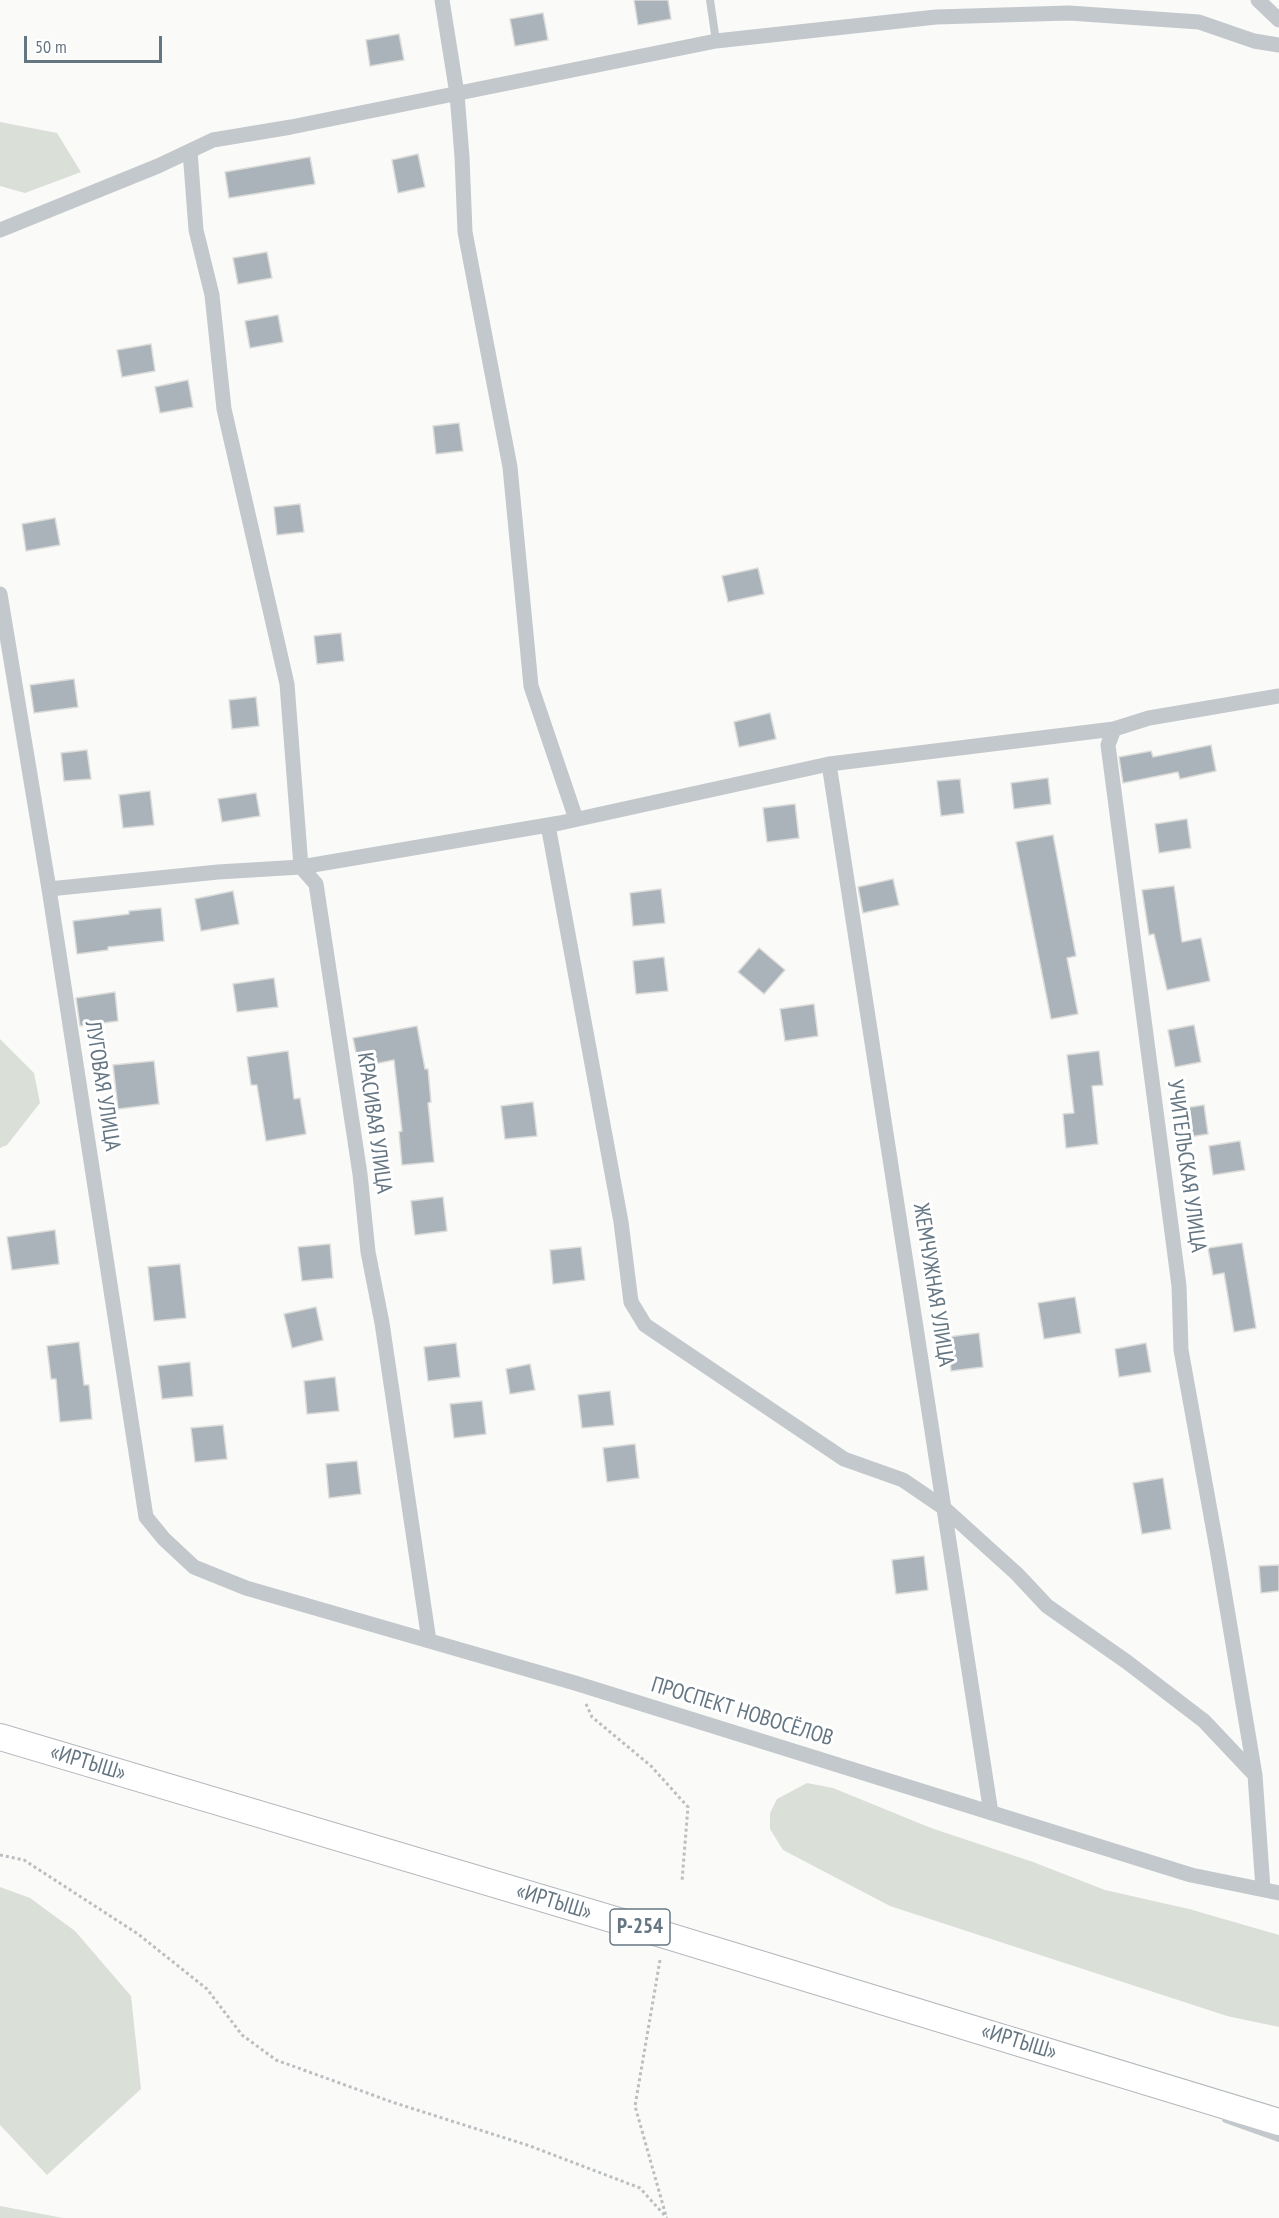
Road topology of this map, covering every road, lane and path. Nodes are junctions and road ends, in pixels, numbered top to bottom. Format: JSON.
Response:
{"nodes":[{"id":1,"x":442,"y":0,"type":"edge"},
{"id":2,"x":710,"y":0,"type":"edge"},
{"id":3,"x":1258,"y":0,"type":"edge"},
{"id":4,"x":1279,"y":20,"type":"edge"},
{"id":5,"x":716,"y":41,"type":"junction"},
{"id":6,"x":1279,"y":45,"type":"edge"},
{"id":7,"x":457,"y":94,"type":"junction"},
{"id":8,"x":190,"y":151,"type":"junction"},
{"id":9,"x":0,"y":230,"type":"edge"},
{"id":10,"x":0,"y":594,"type":"edge"},
{"id":11,"x":1279,"y":696,"type":"edge"},
{"id":12,"x":1114,"y":729,"type":"junction"},
{"id":13,"x":830,"y":764,"type":"junction"},
{"id":14,"x":576,"y":819,"type":"junction"},
{"id":15,"x":548,"y":825,"type":"junction"},
{"id":16,"x":301,"y":867,"type":"junction"},
{"id":17,"x":49,"y":889,"type":"junction"},
{"id":18,"x":944,"y":1508,"type":"junction"},
{"id":19,"x":194,"y":1567,"type":"joint"},
{"id":20,"x":429,"y":1641,"type":"junction"},
{"id":21,"x":575,"y":1683,"type":"junction"},
{"id":22,"x":0,"y":1737,"type":"edge"},
{"id":23,"x":1255,"y":1775,"type":"junction"},
{"id":24,"x":992,"y":1813,"type":"junction"},
{"id":25,"x":0,"y":1855,"type":"edge"},
{"id":26,"x":682,"y":1881,"type":"dead end"},
{"id":27,"x":1263,"y":1889,"type":"junction"},
{"id":28,"x":1279,"y":1893,"type":"edge"},
{"id":29,"x":660,"y":1960,"type":"dead end"},
{"id":30,"x":1054,"y":2053,"type":"junction"},
{"id":31,"x":1182,"y":2102,"type":"dead end"},
{"id":32,"x":1215,"y":2114,"type":"dead end"},
{"id":33,"x":1279,"y":2122,"type":"edge"},
{"id":34,"x":1279,"y":2138,"type":"edge"},
{"id":35,"x":667,"y":2218,"type":"edge"}],
"edges":[{"from":1,"to":7,"type":"street"},
{"from":2,"to":5,"type":"lane"},
{"from":3,"to":4,"type":"street"},
{"from":5,"to":6,"type":"street"},
{"from":5,"to":7,"type":"street"},
{"from":7,"to":8,"type":"street"},
{"from":7,"to":14,"type":"street"},
{"from":8,"to":9,"type":"street"},
{"from":8,"to":16,"type":"street"},
{"from":10,"to":17,"type":"street","name":"ЛУГОВАЯ УЛИЦА"},
{"from":11,"to":12,"type":"street"},
{"from":12,"to":13,"type":"street"},
{"from":12,"to":23,"type":"street","name":"УЧИТЕЛЬСКАЯ УЛИЦА"},
{"from":13,"to":14,"type":"street"},
{"from":13,"to":18,"type":"street","name":"ЖЕМЧУЖНАЯ УЛИЦА"},
{"from":14,"to":15,"type":"street"},
{"from":15,"to":16,"type":"street"},
{"from":15,"to":18,"type":"street"},
{"from":16,"to":17,"type":"street"},
{"from":16,"to":20,"type":"street","name":"КРАСИВАЯ УЛИЦА"},
{"from":17,"to":19,"type":"street","name":"ЛУГОВАЯ УЛИЦА"},
{"from":18,"to":23,"type":"street"},
{"from":18,"to":24,"type":"street","name":"ЖЕМЧУЖНАЯ УЛИЦА"},
{"from":19,"to":20,"type":"street","name":"ПРОСПЕКТ НОВОСЁЛОВ"},
{"from":20,"to":21,"type":"street","name":"ПРОСПЕКТ НОВОСЁЛОВ"},
{"from":21,"to":24,"type":"street","name":"ПРОСПЕКТ НОВОСЁЛОВ"},
{"from":21,"to":26,"type":"path"},
{"from":22,"to":30,"type":"highway","name":"«ИРТЫШ»","number":"Р-254"},
{"from":23,"to":27,"type":"street","name":"УЧИТЕЛЬСКАЯ УЛИЦА"},
{"from":24,"to":27,"type":"street","name":"ПРОСПЕКТ НОВОСЁЛОВ"},
{"from":25,"to":35,"type":"path"},
{"from":27,"to":28,"type":"street","name":"ПРОСПЕКТ НОВОСЁЛОВ"},
{"from":29,"to":35,"type":"path"},
{"from":30,"to":31,"type":"lane"},
{"from":30,"to":33,"type":"highway","name":"«ИРТЫШ»","number":"Р-254"},
{"from":32,"to":34,"type":"lane"}]}
